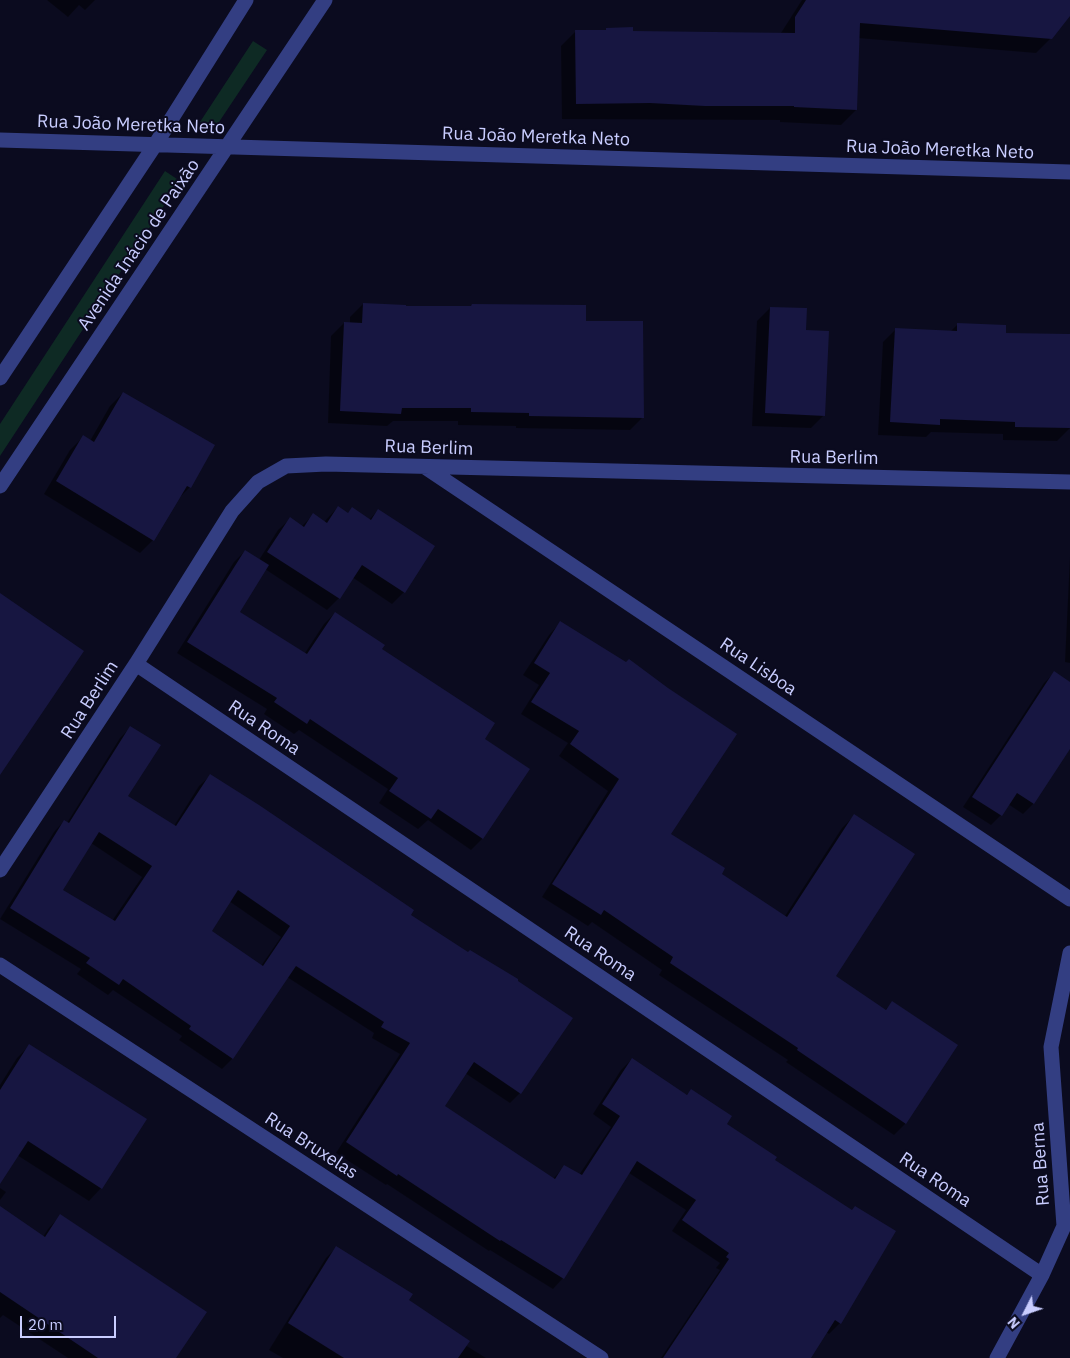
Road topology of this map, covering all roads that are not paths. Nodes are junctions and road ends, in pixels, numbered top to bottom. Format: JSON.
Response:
{"nodes":[{"id":1,"x":246,"y":0,"type":"edge"},
{"id":2,"x":325,"y":0,"type":"edge"},
{"id":3,"x":0,"y":140,"type":"edge"},
{"id":4,"x":155,"y":145,"type":"junction"},
{"id":5,"x":228,"y":146,"type":"junction"},
{"id":6,"x":1070,"y":172,"type":"edge"},
{"id":7,"x":0,"y":378,"type":"edge"},
{"id":8,"x":426,"y":467,"type":"junction"},
{"id":9,"x":1070,"y":482,"type":"edge"},
{"id":10,"x":0,"y":486,"type":"edge"},
{"id":11,"x":136,"y":664,"type":"junction"},
{"id":12,"x":0,"y":870,"type":"edge"},
{"id":13,"x":1070,"y":899,"type":"edge"},
{"id":14,"x":1070,"y":953,"type":"edge"},
{"id":15,"x":0,"y":965,"type":"edge"},
{"id":16,"x":1042,"y":1275,"type":"junction"},
{"id":17,"x":601,"y":1358,"type":"edge"},
{"id":18,"x":997,"y":1358,"type":"edge"}],
"edges":[{"from":1,"to":4,"type":"street"},
{"from":2,"to":5,"type":"street","name":"Avenida Inácio de Paixão"},
{"from":3,"to":4,"type":"street","name":"Rua João Meretka Neto"},
{"from":4,"to":5,"type":"street","name":"Rua João Meretka Neto"},
{"from":4,"to":7,"type":"street"},
{"from":5,"to":6,"type":"street","name":"Rua João Meretka Neto"},
{"from":5,"to":10,"type":"street","name":"Avenida Inácio de Paixão"},
{"from":8,"to":9,"type":"street","name":"Rua Berlim"},
{"from":8,"to":11,"type":"street","name":"Rua Berlim"},
{"from":8,"to":13,"type":"street","name":"Rua Lisboa"},
{"from":11,"to":12,"type":"street","name":"Rua Berlim"},
{"from":11,"to":16,"type":"street","name":"Rua Roma"},
{"from":14,"to":16,"type":"street","name":"Rua Berna"},
{"from":15,"to":17,"type":"street","name":"Rua Bruxelas"},
{"from":16,"to":18,"type":"street","name":"Rua Berna"}]}
